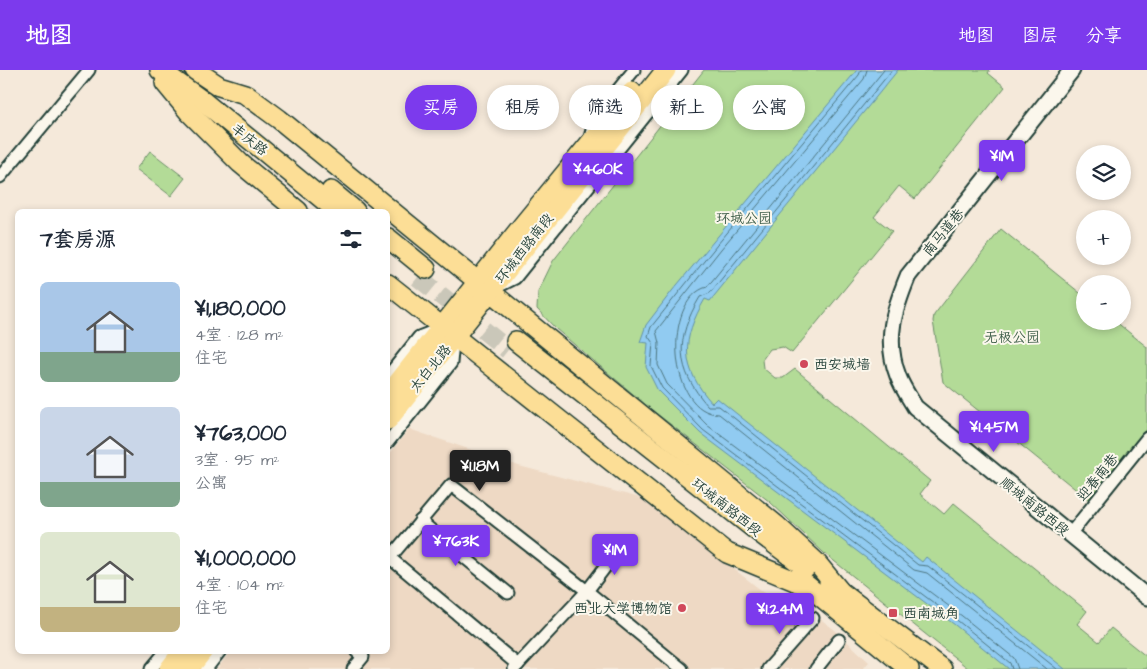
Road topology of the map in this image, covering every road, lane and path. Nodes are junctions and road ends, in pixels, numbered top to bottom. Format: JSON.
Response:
{"nodes":[{"id":1,"x":89,"y":70,"type":"edge"},
{"id":2,"x":151,"y":70,"type":"edge"},
{"id":3,"x":160,"y":70,"type":"edge"},
{"id":4,"x":182,"y":70,"type":"edge"},
{"id":5,"x":195,"y":70,"type":"edge"},
{"id":6,"x":634,"y":70,"type":"edge"},
{"id":7,"x":650,"y":70,"type":"edge"},
{"id":8,"x":666,"y":70,"type":"edge"},
{"id":9,"x":682,"y":70,"type":"edge"},
{"id":10,"x":1072,"y":70,"type":"edge"},
{"id":11,"x":641,"y":101,"type":"edge"},
{"id":12,"x":617,"y":130,"type":"edge"},
{"id":13,"x":626,"y":130,"type":"edge"},
{"id":14,"x":622,"y":145,"type":"junction"},
{"id":15,"x":588,"y":146,"type":"junction"},
{"id":16,"x":0,"y":177,"type":"edge"},
{"id":17,"x":296,"y":209,"type":"edge"},
{"id":18,"x":335,"y":209,"type":"edge"},
{"id":19,"x":353,"y":209,"type":"edge"},
{"id":20,"x":388,"y":209,"type":"edge"},
{"id":21,"x":390,"y":210,"type":"edge"},
{"id":22,"x":390,"y":240,"type":"edge"},
{"id":23,"x":390,"y":253,"type":"edge"},
{"id":24,"x":908,"y":276,"type":"joint"},
{"id":25,"x":390,"y":286,"type":"edge"},
{"id":26,"x":484,"y":286,"type":"junction"},
{"id":27,"x":447,"y":333,"type":"junction"},
{"id":28,"x":390,"y":373,"type":"edge"},
{"id":29,"x":390,"y":393,"type":"edge"},
{"id":30,"x":390,"y":417,"type":"edge"},
{"id":31,"x":1147,"y":438,"type":"edge"},
{"id":32,"x":390,"y":439,"type":"edge"},
{"id":33,"x":420,"y":521,"type":"junction"},
{"id":34,"x":1070,"y":534,"type":"junction"},
{"id":35,"x":622,"y":545,"type":"dead end"},
{"id":36,"x":390,"y":558,"type":"edge"},
{"id":37,"x":390,"y":560,"type":"edge"},
{"id":38,"x":808,"y":586,"type":"junction"},
{"id":39,"x":839,"y":590,"type":"junction"},
{"id":40,"x":587,"y":591,"type":"junction"},
{"id":41,"x":508,"y":593,"type":"dead end"},
{"id":42,"x":1147,"y":597,"type":"edge"},
{"id":43,"x":813,"y":618,"type":"dead end"},
{"id":44,"x":839,"y":640,"type":"dead end"},
{"id":45,"x":164,"y":654,"type":"edge"},
{"id":46,"x":201,"y":654,"type":"edge"},
{"id":47,"x":214,"y":654,"type":"edge"},
{"id":48,"x":359,"y":654,"type":"edge"},
{"id":49,"x":192,"y":665,"type":"edge"},
{"id":50,"x":516,"y":667,"type":"edge"},
{"id":51,"x":151,"y":669,"type":"edge"},
{"id":52,"x":169,"y":669,"type":"edge"},
{"id":53,"x":354,"y":669,"type":"edge"},
{"id":54,"x":682,"y":669,"type":"edge"},
{"id":55,"x":768,"y":669,"type":"edge"},
{"id":56,"x":816,"y":669,"type":"edge"},
{"id":57,"x":909,"y":669,"type":"edge"},
{"id":58,"x":942,"y":669,"type":"edge"}],
"edges":[{"from":1,"to":16,"type":"street"},
{"from":2,"to":17,"type":"main road"},
{"from":3,"to":18,"type":"main road","name":"丰庆路"},
{"from":4,"to":19,"type":"main road","name":"丰庆路"},
{"from":5,"to":20,"type":"main road"},
{"from":6,"to":15,"type":"street","name":"环城西路南段"},
{"from":7,"to":15,"type":"main road","name":"环城西路南段"},
{"from":8,"to":11,"type":"main road","name":"环城西路南段"},
{"from":9,"to":14,"type":"street","name":"环城西路南段"},
{"from":10,"to":24,"type":"street","name":"南马道巷"},
{"from":12,"to":26,"type":"main road","name":"环城西路南段"},
{"from":13,"to":14,"type":"street"},
{"from":14,"to":26,"type":"street","name":"环城西路南段"},
{"from":15,"to":26,"type":"main road","name":"环城西路南段"},
{"from":21,"to":26,"type":"main road"},
{"from":22,"to":23,"type":"main road"},
{"from":24,"to":34,"type":"street","name":"顺城南路西段"},
{"from":25,"to":27,"type":"main road"},
{"from":26,"to":27,"type":"main road","name":"环城西路南段"},
{"from":26,"to":39,"type":"main road"},
{"from":27,"to":28,"type":"street"},
{"from":27,"to":29,"type":"main road","name":"太白北路"},
{"from":27,"to":30,"type":"main road","name":"太白北路"},
{"from":27,"to":32,"type":"street"},
{"from":27,"to":38,"type":"main road"},
{"from":31,"to":34,"type":"street","name":"迎春南巷"},
{"from":33,"to":36,"type":"street"},
{"from":33,"to":40,"type":"street"},
{"from":33,"to":41,"type":"street"},
{"from":34,"to":42,"type":"street","name":"顺城南路西段"},
{"from":35,"to":40,"type":"street"},
{"from":37,"to":50,"type":"street"},
{"from":38,"to":39,"type":"main road","name":"环城南路西段"},
{"from":38,"to":57,"type":"main road","name":"环城南路西段"},
{"from":39,"to":58,"type":"main road","name":"环城南路西段"},
{"from":40,"to":50,"type":"street"},
{"from":40,"to":54,"type":"street"},
{"from":43,"to":55,"type":"street"},
{"from":44,"to":56,"type":"street"},
{"from":45,"to":51,"type":"street"},
{"from":46,"to":49,"type":"main road"},
{"from":47,"to":49,"type":"street"},
{"from":48,"to":53,"type":"street"},
{"from":49,"to":52,"type":"main road"}]}
